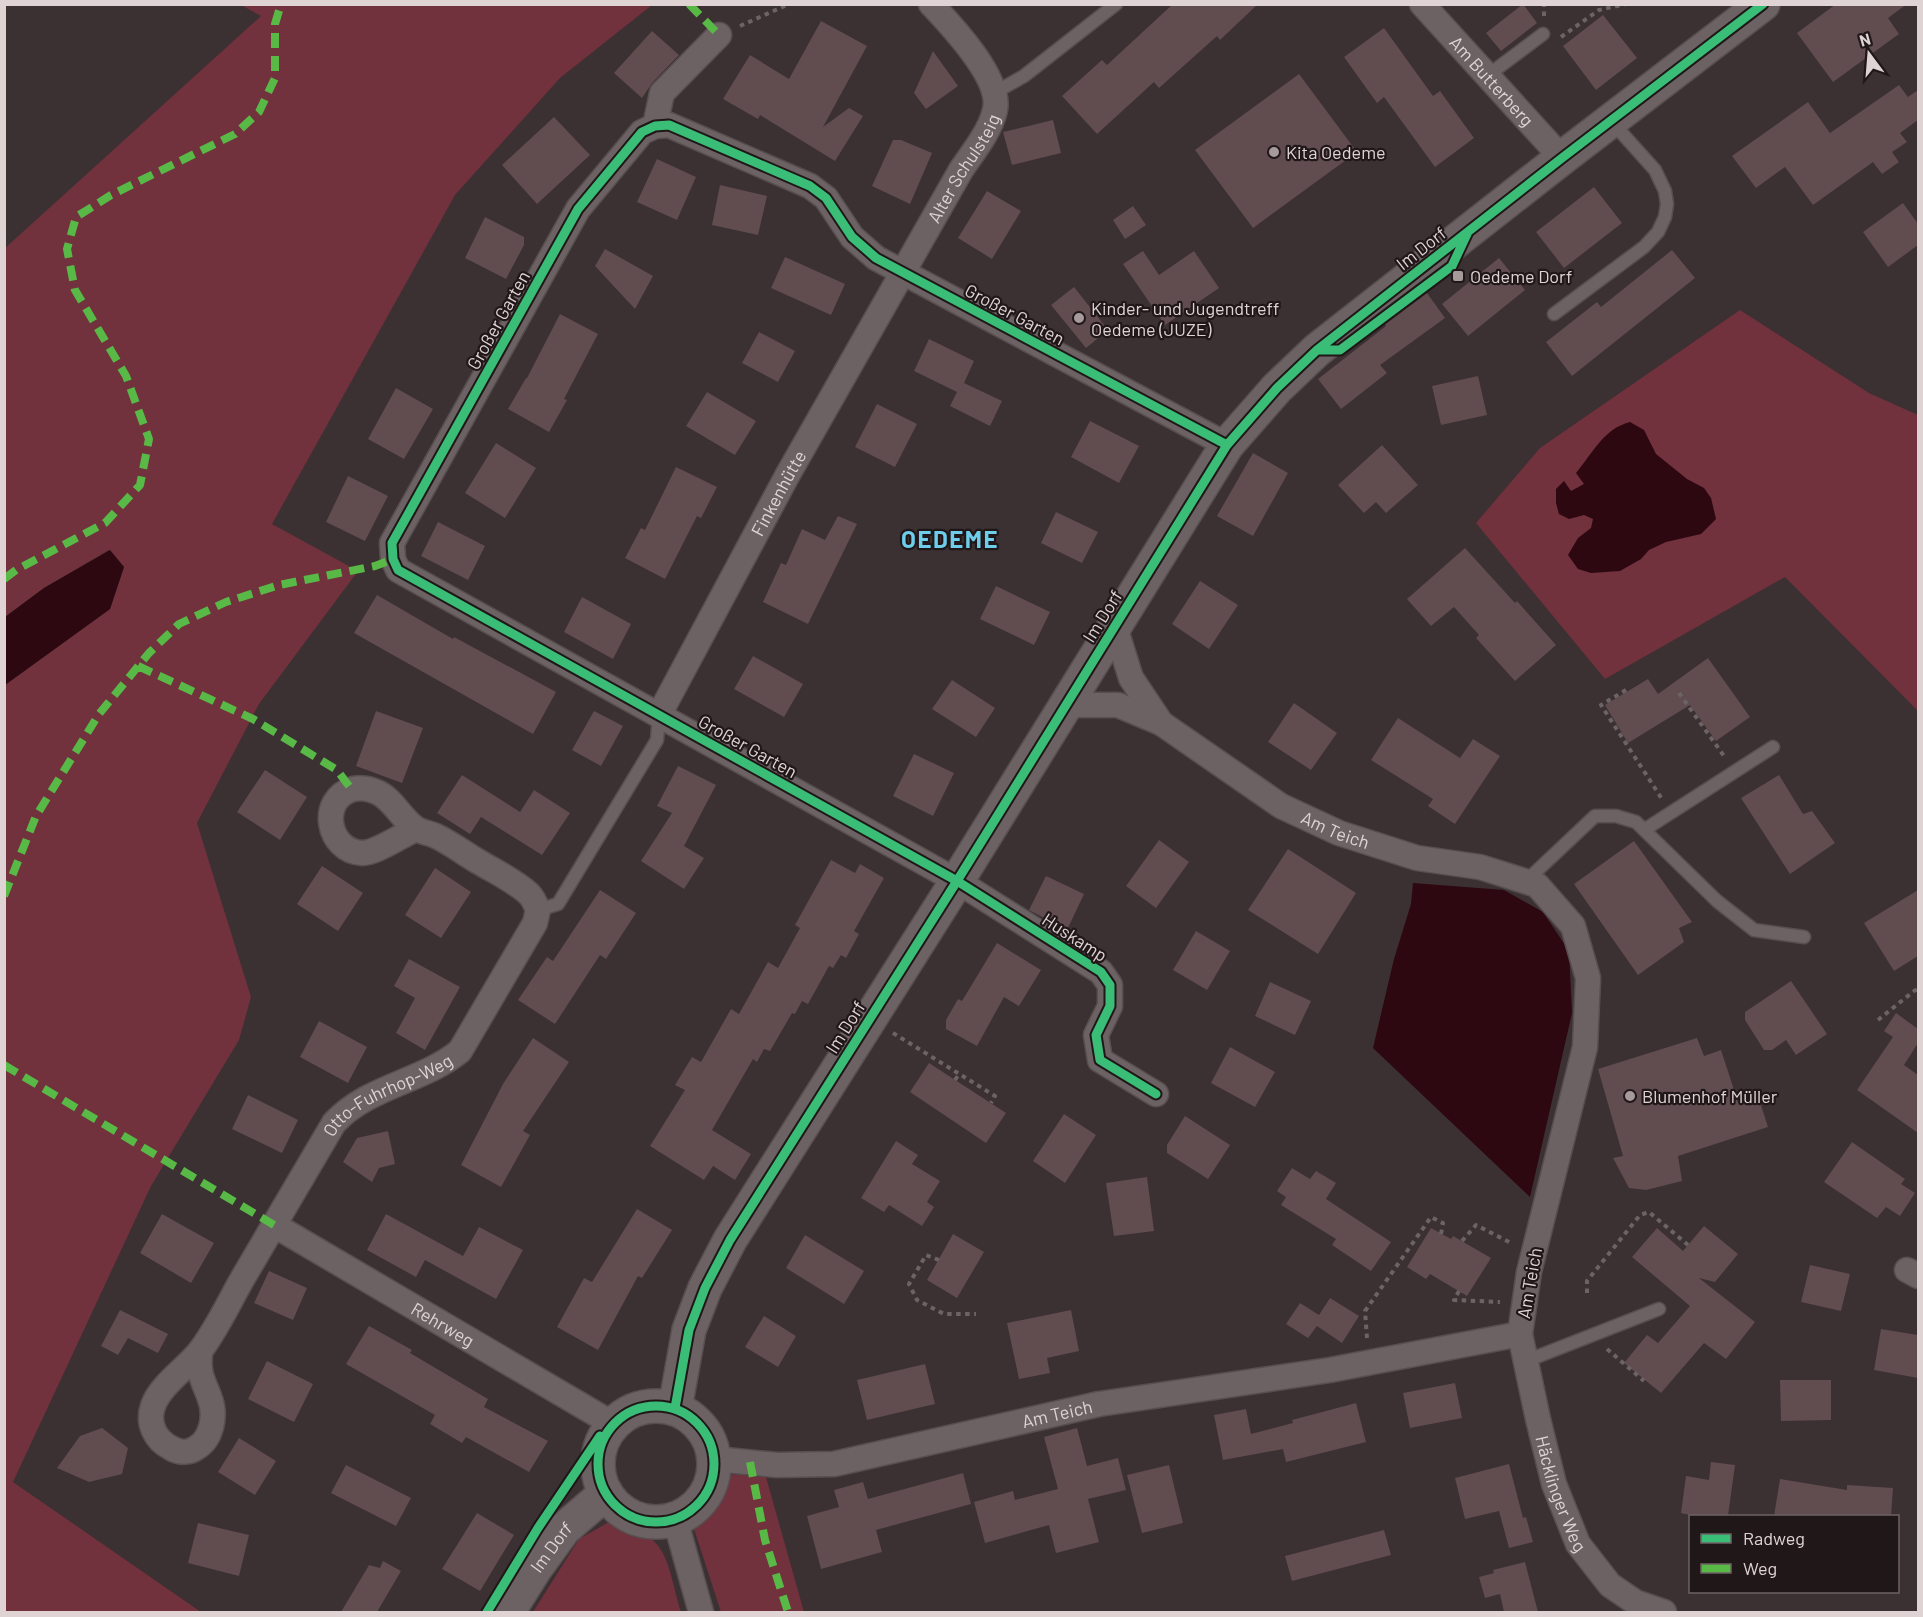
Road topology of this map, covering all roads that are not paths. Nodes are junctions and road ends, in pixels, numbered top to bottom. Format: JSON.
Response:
{"nodes":[{"id":1,"x":931,"y":4,"type":"edge"},
{"id":2,"x":1116,"y":4,"type":"edge"},
{"id":3,"x":1422,"y":4,"type":"edge"},
{"id":4,"x":1763,"y":4,"type":"edge"},
{"id":5,"x":1543,"y":34,"type":"road end"},
{"id":6,"x":719,"y":35,"type":"road end"},
{"id":7,"x":1487,"y":76,"type":"junction"},
{"id":8,"x":994,"y":93,"type":"junction"},
{"id":9,"x":1611,"y":120,"type":"junction"},
{"id":10,"x":655,"y":126,"type":"junction"},
{"id":11,"x":1562,"y":158,"type":"junction"},
{"id":12,"x":903,"y":274,"type":"junction"},
{"id":13,"x":1554,"y":314,"type":"dead end"},
{"id":14,"x":1227,"y":445,"type":"junction"},
{"id":15,"x":1115,"y":627,"type":"junction"},
{"id":16,"x":1067,"y":705,"type":"junction"},
{"id":17,"x":658,"y":715,"type":"junction"},
{"id":18,"x":1161,"y":723,"type":"junction"},
{"id":19,"x":1773,"y":747,"type":"dead end"},
{"id":20,"x":416,"y":829,"type":"dead end"},
{"id":21,"x":1644,"y":830,"type":"junction"},
{"id":22,"x":957,"y":881,"type":"junction"},
{"id":23,"x":1525,"y":882,"type":"junction"},
{"id":24,"x":538,"y":910,"type":"junction"},
{"id":25,"x":1804,"y":937,"type":"dead end"},
{"id":26,"x":1156,"y":1094,"type":"dead end"},
{"id":27,"x":274,"y":1225,"type":"junction"},
{"id":28,"x":1659,"y":1309,"type":"dead end"},
{"id":29,"x":1520,"y":1334,"type":"junction"},
{"id":30,"x":200,"y":1351,"type":"dead end"},
{"id":31,"x":1526,"y":1361,"type":"junction"},
{"id":32,"x":675,"y":1408,"type":"junction"},
{"id":33,"x":613,"y":1424,"type":"junction"},
{"id":34,"x":715,"y":1459,"type":"junction"},
{"id":35,"x":606,"y":1493,"type":"junction"},
{"id":36,"x":675,"y":1519,"type":"junction"},
{"id":37,"x":508,"y":1612,"type":"edge"},
{"id":38,"x":701,"y":1612,"type":"edge"},
{"id":39,"x":1664,"y":1612,"type":"edge"}],
"edges":[{"from":1,"to":8,"type":"street","name":"Alter Schulsteig"},
{"from":2,"to":8,"type":"lane"},
{"from":3,"to":7,"type":"street","name":"Am Butterberg"},
{"from":4,"to":9,"type":"street","name":"Im Dorf"},
{"from":5,"to":7,"type":"lane"},
{"from":6,"to":10,"type":"street"},
{"from":7,"to":11,"type":"street","name":"Am Butterberg"},
{"from":8,"to":12,"type":"street","name":"Alter Schulsteig"},
{"from":9,"to":11,"type":"street","name":"Im Dorf"},
{"from":9,"to":13,"type":"lane"},
{"from":10,"to":12,"type":"street","name":"Großer Garten"},
{"from":10,"to":17,"type":"street","name":"Großer Garten"},
{"from":11,"to":14,"type":"street","name":"Im Dorf"},
{"from":12,"to":14,"type":"street","name":"Großer Garten"},
{"from":12,"to":17,"type":"street","name":"Finkenhütte"},
{"from":14,"to":15,"type":"street","name":"Im Dorf"},
{"from":15,"to":16,"type":"street","name":"Im Dorf"},
{"from":15,"to":18,"type":"street","name":"Am Teich"},
{"from":16,"to":18,"type":"street","name":"Am Teich"},
{"from":16,"to":22,"type":"street","name":"Im Dorf"},
{"from":17,"to":22,"type":"street","name":"Großer Garten"},
{"from":17,"to":24,"type":"lane"},
{"from":18,"to":23,"type":"street","name":"Am Teich"},
{"from":19,"to":21,"type":"lane"},
{"from":20,"to":24,"type":"street"},
{"from":21,"to":23,"type":"lane"},
{"from":21,"to":25,"type":"lane"},
{"from":22,"to":26,"type":"street","name":"Huskamp"},
{"from":22,"to":32,"type":"street","name":"Im Dorf"},
{"from":23,"to":29,"type":"street","name":"Am Teich"},
{"from":24,"to":27,"type":"street","name":"Otto-Fuhrhop-Weg"},
{"from":27,"to":30,"type":"street","name":"Otto-Fuhrhop-Weg"},
{"from":27,"to":33,"type":"street","name":"Rehrweg"},
{"from":28,"to":31,"type":"lane"},
{"from":29,"to":31,"type":"street","name":"Häcklinger Weg"},
{"from":29,"to":34,"type":"street","name":"Am Teich"},
{"from":31,"to":39,"type":"street","name":"Häcklinger Weg"},
{"from":32,"to":33,"type":"street"},
{"from":32,"to":34,"type":"street"},
{"from":33,"to":35,"type":"street"},
{"from":34,"to":36,"type":"street"},
{"from":35,"to":36,"type":"street"},
{"from":35,"to":37,"type":"street","name":"Im Dorf"},
{"from":36,"to":38,"type":"street"}]}
